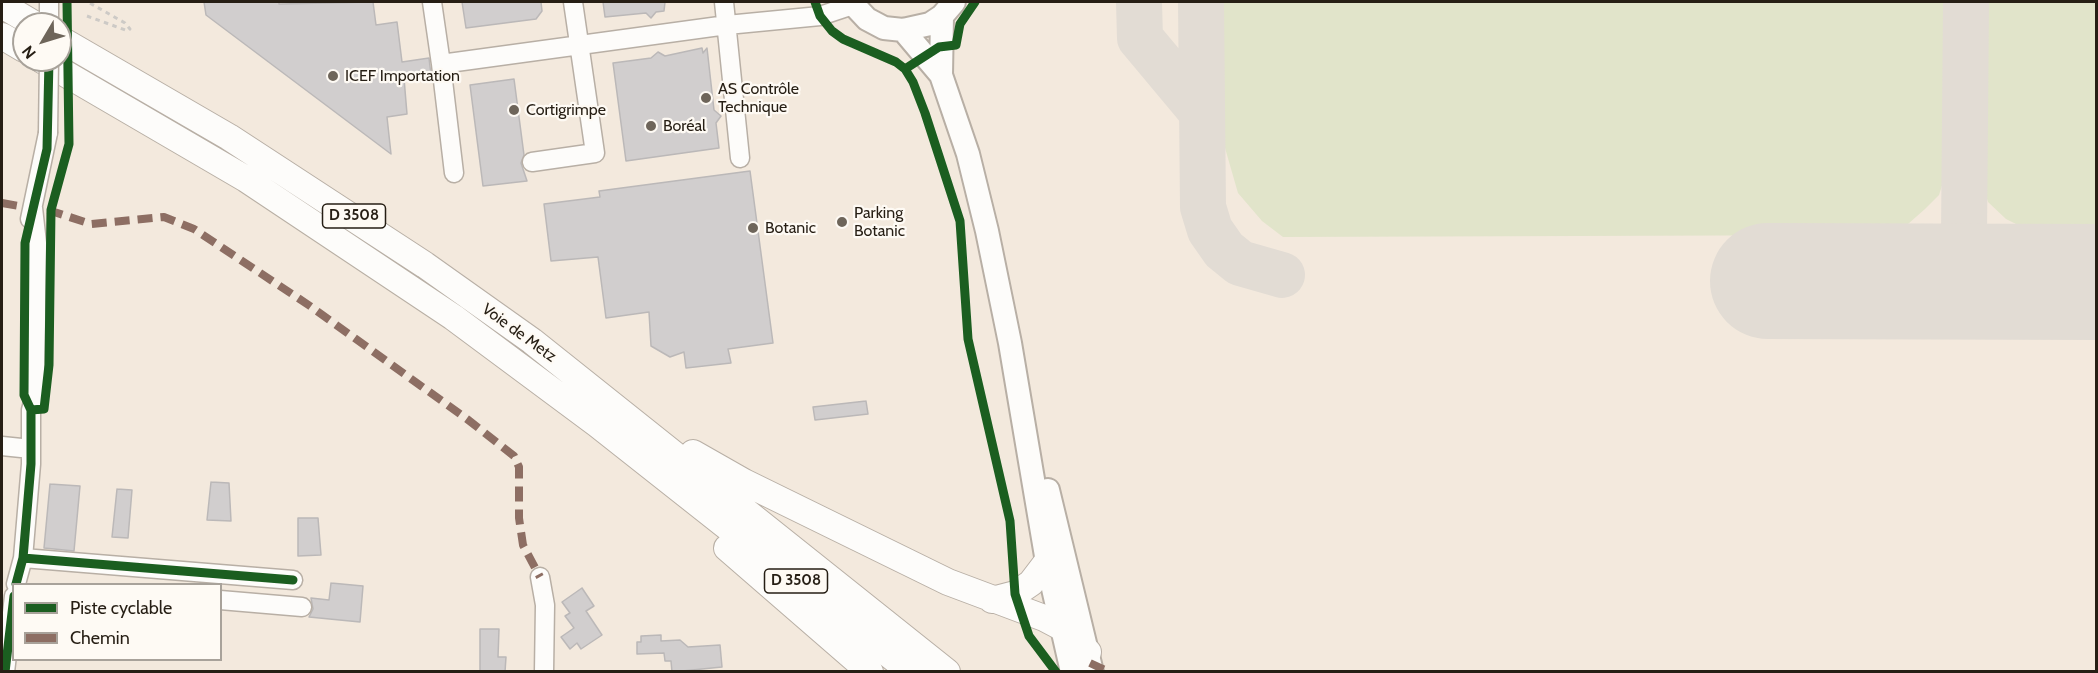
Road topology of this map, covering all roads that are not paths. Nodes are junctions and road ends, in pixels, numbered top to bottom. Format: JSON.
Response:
{"nodes":[{"id":1,"x":432,"y":2,"type":"edge"},
{"id":2,"x":573,"y":2,"type":"edge"},
{"id":3,"x":724,"y":2,"type":"edge"},
{"id":4,"x":852,"y":3,"type":"edge"},
{"id":5,"x":948,"y":9,"type":"edge"},
{"id":6,"x":727,"y":25,"type":"junction"},
{"id":7,"x":903,"y":30,"type":"junction"},
{"id":8,"x":72,"y":46,"type":"edge"},
{"id":9,"x":580,"y":46,"type":"junction"},
{"id":10,"x":441,"y":64,"type":"junction"},
{"id":11,"x":49,"y":72,"type":"edge"},
{"id":12,"x":63,"y":72,"type":"edge"},
{"id":13,"x":940,"y":75,"type":"junction"},
{"id":14,"x":740,"y":158,"type":"dead end"},
{"id":15,"x":532,"y":162,"type":"dead end"},
{"id":16,"x":454,"y":173,"type":"dead end"},
{"id":17,"x":1010,"y":343,"type":"junction"},
{"id":18,"x":508,"y":356,"type":"junction"},
{"id":19,"x":631,"y":418,"type":"junction"},
{"id":20,"x":2,"y":446,"type":"edge"},
{"id":21,"x":31,"y":449,"type":"junction"},
{"id":22,"x":23,"y":558,"type":"junction"},
{"id":23,"x":1047,"y":562,"type":"junction"},
{"id":24,"x":540,"y":577,"type":"dead end"},
{"id":25,"x":293,"y":580,"type":"dead end"},
{"id":26,"x":17,"y":583,"type":"edge"},
{"id":27,"x":222,"y":600,"type":"edge"},
{"id":28,"x":992,"y":600,"type":"junction"},
{"id":29,"x":302,"y":608,"type":"dead end"},
{"id":30,"x":12,"y":613,"type":"edge"},
{"id":31,"x":1061,"y":627,"type":"junction"},
{"id":32,"x":1090,"y":662,"type":"edge"},
{"id":33,"x":5,"y":672,"type":"edge"},
{"id":34,"x":544,"y":672,"type":"edge"},
{"id":35,"x":870,"y":672,"type":"edge"},
{"id":36,"x":911,"y":672,"type":"edge"},
{"id":37,"x":947,"y":672,"type":"edge"},
{"id":38,"x":1072,"y":672,"type":"edge"}],
"edges":[{"from":1,"to":10,"type":"street"},
{"from":2,"to":9,"type":"street"},
{"from":3,"to":6,"type":"street"},
{"from":4,"to":6,"type":"street"},
{"from":4,"to":7,"type":"main road"},
{"from":5,"to":7,"type":"main road"},
{"from":5,"to":13,"type":"main road"},
{"from":6,"to":9,"type":"street"},
{"from":6,"to":14,"type":"street"},
{"from":7,"to":13,"type":"main road"},
{"from":8,"to":19,"type":"highway","name":"Voie de Metz","number":"D 3508"},
{"from":9,"to":10,"type":"street"},
{"from":9,"to":15,"type":"street"},
{"from":10,"to":16,"type":"street"},
{"from":11,"to":21,"type":"street","bridge":true},
{"from":12,"to":18,"type":"highway","name":"Voie de Metz","number":"D 3508"},
{"from":13,"to":17,"type":"main road"},
{"from":17,"to":23,"type":"main road"},
{"from":17,"to":32,"type":"main road"},
{"from":18,"to":35,"type":"highway"},
{"from":18,"to":36,"type":"highway","name":"Voie de Metz","number":"D 3508"},
{"from":19,"to":28,"type":"highway"},
{"from":19,"to":37,"type":"highway","name":"Voie de Metz","number":"D 3508"},
{"from":20,"to":21,"type":"street"},
{"from":21,"to":22,"type":"street"},
{"from":22,"to":25,"type":"street"},
{"from":22,"to":26,"type":"street"},
{"from":23,"to":28,"type":"highway"},
{"from":23,"to":31,"type":"main road"},
{"from":24,"to":34,"type":"street"},
{"from":27,"to":29,"type":"street"},
{"from":28,"to":31,"type":"highway"},
{"from":30,"to":33,"type":"street"},
{"from":31,"to":32,"type":"highway"},
{"from":31,"to":38,"type":"main road"}]}
